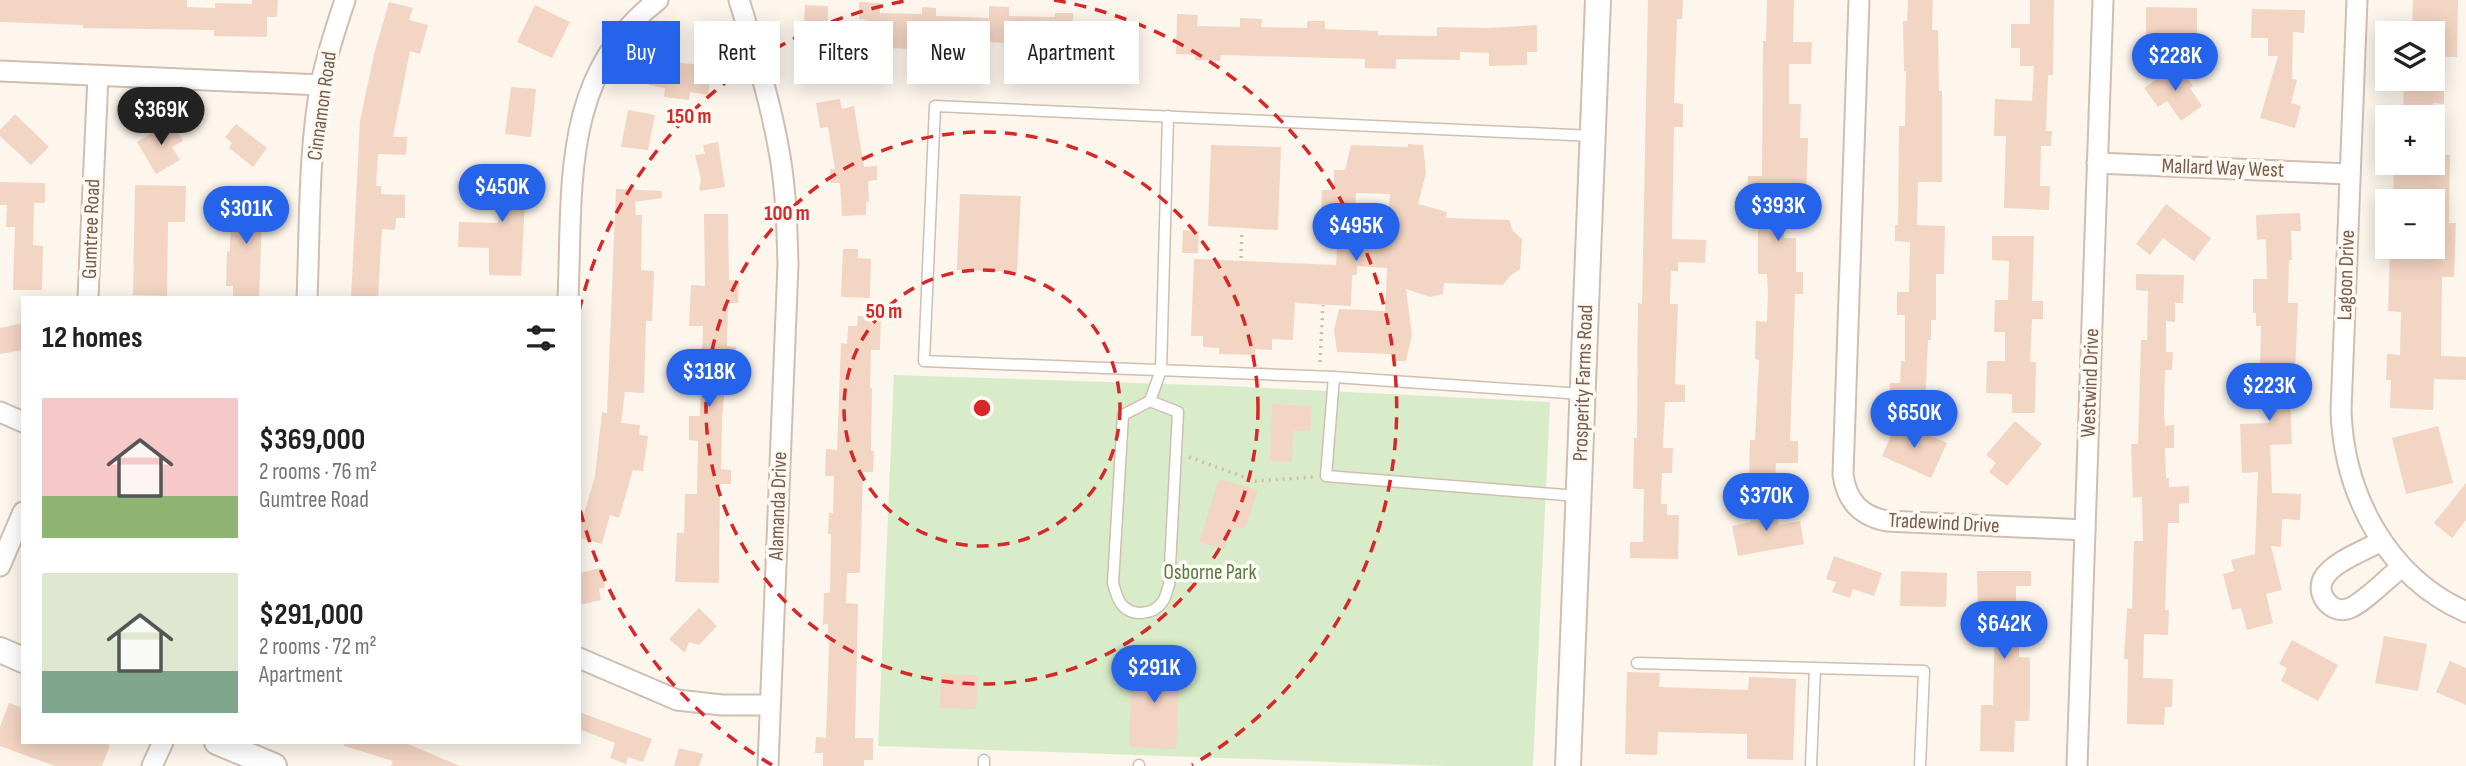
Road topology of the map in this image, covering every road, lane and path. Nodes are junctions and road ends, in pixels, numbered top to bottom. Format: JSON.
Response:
{"nodes":[{"id":1,"x":345,"y":0,"type":"edge"},
{"id":2,"x":658,"y":0,"type":"edge"},
{"id":3,"x":739,"y":0,"type":"edge"},
{"id":4,"x":1598,"y":0,"type":"edge"},
{"id":5,"x":1859,"y":0,"type":"edge"},
{"id":6,"x":2103,"y":0,"type":"edge"},
{"id":7,"x":2357,"y":0,"type":"edge"},
{"id":8,"x":0,"y":71,"type":"edge"},
{"id":9,"x":97,"y":76,"type":"junction"},
{"id":10,"x":321,"y":85,"type":"junction"},
{"id":11,"x":1168,"y":116,"type":"junction"},
{"id":12,"x":1593,"y":136,"type":"junction"},
{"id":13,"x":2097,"y":163,"type":"junction"},
{"id":14,"x":2350,"y":174,"type":"junction"},
{"id":15,"x":1242,"y":230,"type":"dead end"},
{"id":16,"x":1241,"y":258,"type":"dead end"},
{"id":17,"x":88,"y":296,"type":"edge"},
{"id":18,"x":307,"y":296,"type":"edge"},
{"id":19,"x":568,"y":296,"type":"edge"},
{"id":20,"x":1323,"y":305,"type":"dead end"},
{"id":21,"x":1161,"y":370,"type":"junction"},
{"id":22,"x":1320,"y":376,"type":"junction"},
{"id":23,"x":1334,"y":377,"type":"junction"},
{"id":24,"x":1583,"y":394,"type":"junction"},
{"id":25,"x":1150,"y":401,"type":"junction"},
{"id":26,"x":0,"y":412,"type":"edge"},
{"id":27,"x":21,"y":421,"type":"edge"},
{"id":28,"x":1176,"y":452,"type":"junction"},
{"id":29,"x":1326,"y":476,"type":"junction"},
{"id":30,"x":1579,"y":496,"type":"junction"},
{"id":31,"x":21,"y":517,"type":"edge"},
{"id":32,"x":2085,"y":530,"type":"junction"},
{"id":33,"x":2381,"y":541,"type":"junction"},
{"id":34,"x":0,"y":566,"type":"edge"},
{"id":35,"x":2402,"y":566,"type":"junction"},
{"id":36,"x":2466,"y":612,"type":"edge"},
{"id":37,"x":0,"y":650,"type":"edge"},
{"id":38,"x":21,"y":659,"type":"edge"},
{"id":39,"x":581,"y":659,"type":"edge"},
{"id":40,"x":1636,"y":663,"type":"dead end"},
{"id":41,"x":1815,"y":668,"type":"junction"},
{"id":42,"x":770,"y":705,"type":"junction"},
{"id":43,"x":162,"y":744,"type":"edge"},
{"id":44,"x":222,"y":744,"type":"edge"},
{"id":45,"x":152,"y":766,"type":"edge"},
{"id":46,"x":274,"y":766,"type":"edge"},
{"id":47,"x":768,"y":766,"type":"edge"},
{"id":48,"x":1568,"y":766,"type":"edge"},
{"id":49,"x":1811,"y":766,"type":"edge"},
{"id":50,"x":1920,"y":766,"type":"edge"},
{"id":51,"x":2077,"y":766,"type":"edge"}],
"edges":[{"from":1,"to":10,"type":"street","name":"Cinnamon Road"},
{"from":2,"to":19,"type":"street"},
{"from":3,"to":42,"type":"street","name":"Alamanda Drive"},
{"from":4,"to":12,"type":"street","name":"Prosperity Farms Road"},
{"from":5,"to":32,"type":"street","name":"Tradewind Drive"},
{"from":6,"to":13,"type":"street","name":"Westwind Drive"},
{"from":7,"to":14,"type":"street","name":"Lagoon Drive"},
{"from":8,"to":9,"type":"street"},
{"from":9,"to":10,"type":"street"},
{"from":9,"to":17,"type":"street","name":"Gumtree Road"},
{"from":10,"to":18,"type":"street","name":"Cinnamon Road"},
{"from":11,"to":12,"type":"lane"},
{"from":11,"to":21,"type":"lane"},
{"from":11,"to":21,"type":"lane"},
{"from":12,"to":24,"type":"street","name":"Prosperity Farms Road"},
{"from":13,"to":14,"type":"street","name":"Mallard Way West"},
{"from":13,"to":32,"type":"street","name":"Westwind Drive"},
{"from":14,"to":33,"type":"street","name":"Lagoon Drive"},
{"from":15,"to":16,"type":"path"},
{"from":20,"to":22,"type":"path"},
{"from":21,"to":22,"type":"lane"},
{"from":21,"to":25,"type":"lane"},
{"from":22,"to":23,"type":"lane"},
{"from":23,"to":24,"type":"lane"},
{"from":23,"to":29,"type":"lane"},
{"from":24,"to":30,"type":"street","name":"Prosperity Farms Road"},
{"from":25,"to":28,"type":"lane"},
{"from":25,"to":28,"type":"lane"},
{"from":26,"to":27,"type":"street"},
{"from":28,"to":29,"type":"path"},
{"from":29,"to":30,"type":"lane"},
{"from":30,"to":48,"type":"street","name":"Prosperity Farms Road"},
{"from":31,"to":34,"type":"street"},
{"from":32,"to":51,"type":"street","name":"Westwind Drive"},
{"from":33,"to":35,"type":"street","name":"Lagoon Drive"},
{"from":33,"to":35,"type":"street"},
{"from":35,"to":36,"type":"street","name":"Lagoon Drive"},
{"from":37,"to":38,"type":"street"},
{"from":39,"to":42,"type":"street"},
{"from":40,"to":41,"type":"lane"},
{"from":41,"to":49,"type":"lane"},
{"from":41,"to":50,"type":"lane"},
{"from":42,"to":47,"type":"street","name":"Alamanda Drive"},
{"from":43,"to":45,"type":"street"},
{"from":44,"to":46,"type":"street"}]}
